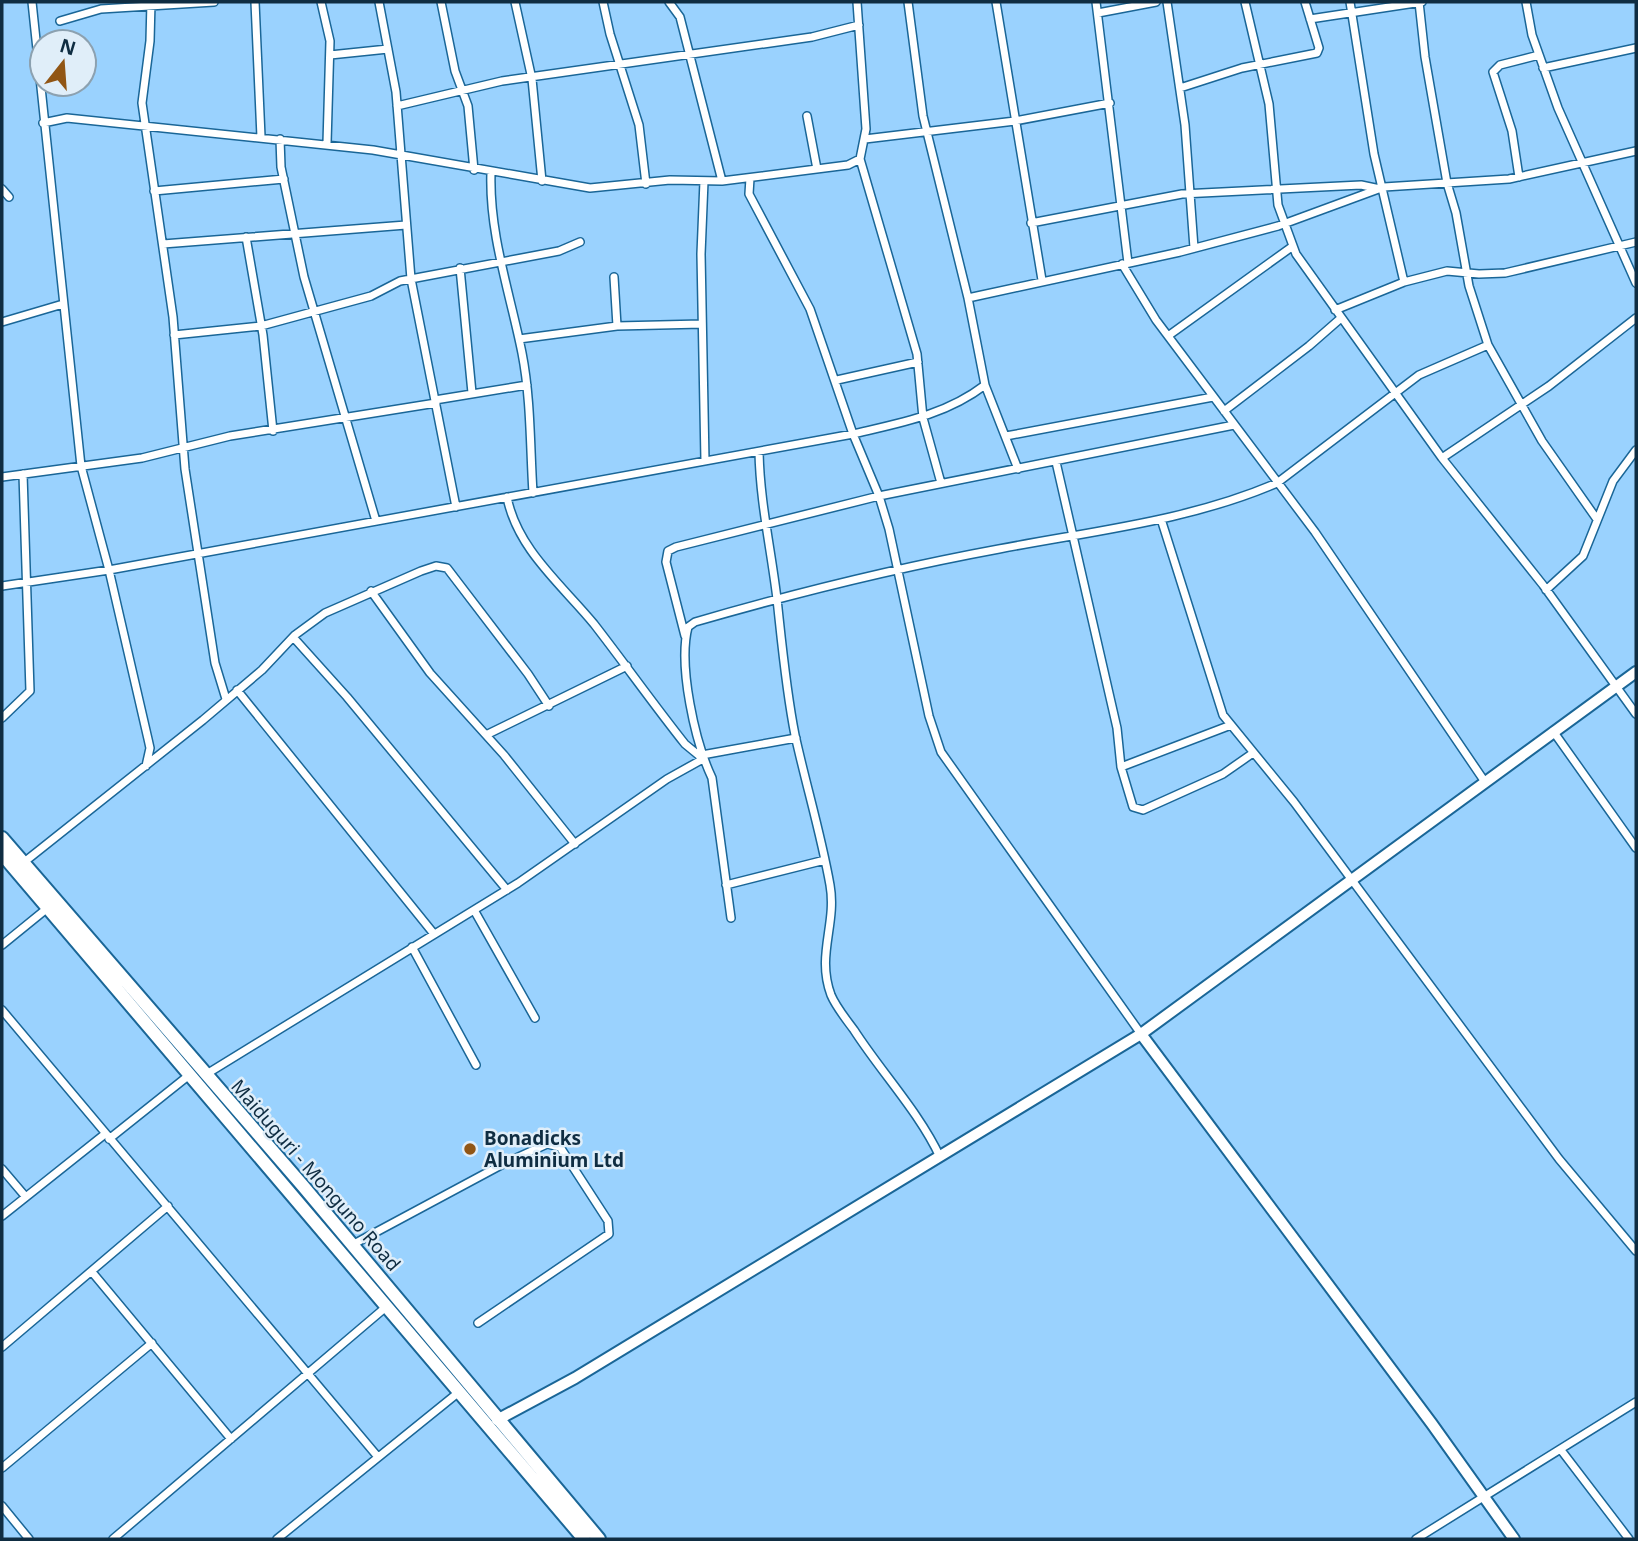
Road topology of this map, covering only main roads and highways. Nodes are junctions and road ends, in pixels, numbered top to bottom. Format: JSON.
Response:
{"nodes":[{"id":1,"x":2,"y":838,"type":"edge"},
{"id":2,"x":2,"y":854,"type":"edge"},
{"id":3,"x":51,"y":904,"type":"junction"},
{"id":4,"x":583,"y":1539,"type":"edge"},
{"id":5,"x":599,"y":1539,"type":"edge"}],
"edges":[{"from":1,"to":3,"type":"main road","name":"Maiduguri - Monguno Road"},
{"from":2,"to":3,"type":"main road","name":"Maiduguri - Monguno Road"},
{"from":3,"to":4,"type":"main road","name":"Maiduguri - Monguno Road"},
{"from":3,"to":5,"type":"main road","name":"Maiduguri - Monguno Road"}]}
